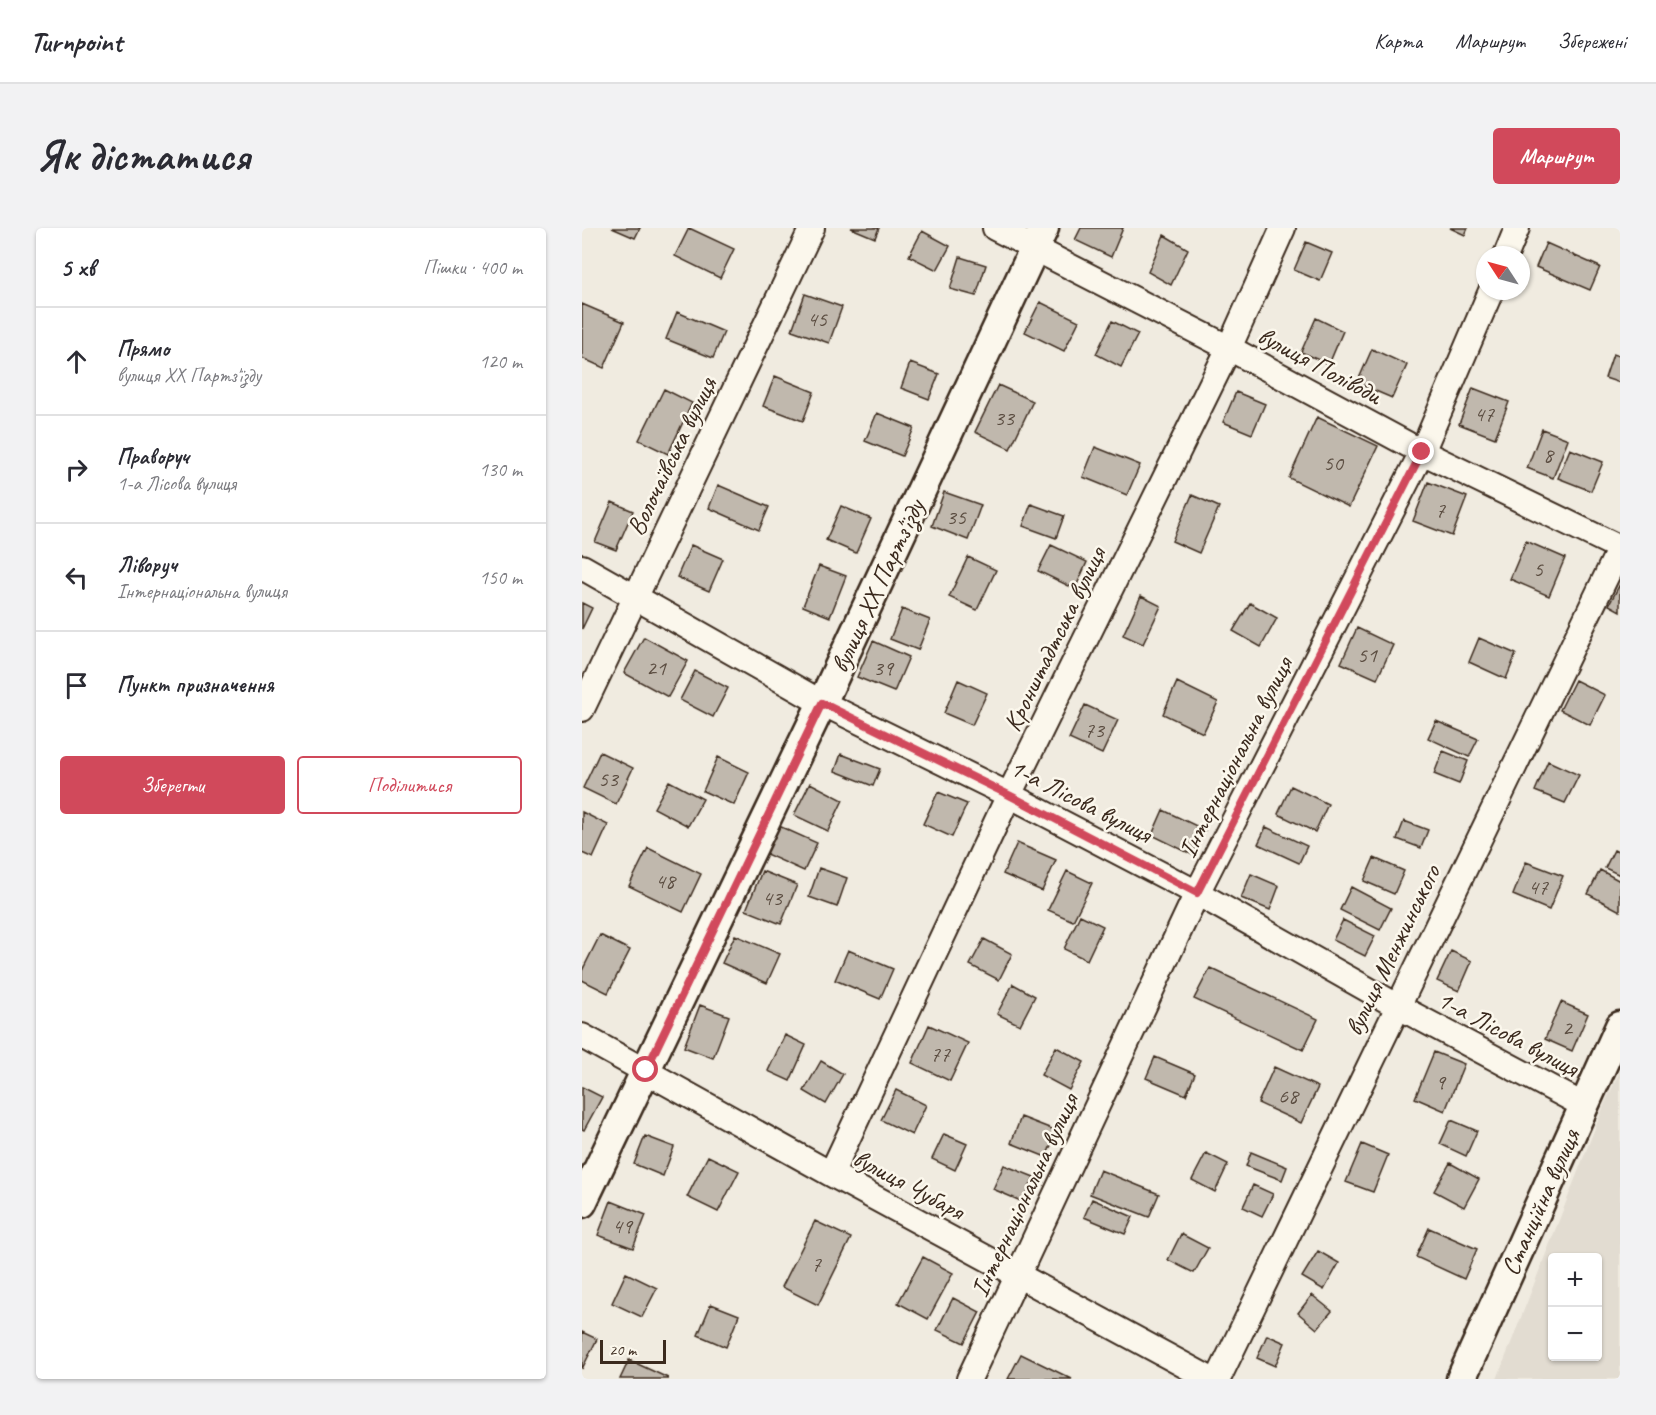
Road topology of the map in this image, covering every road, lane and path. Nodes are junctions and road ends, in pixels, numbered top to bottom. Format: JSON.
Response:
{"nodes":[{"id":1,"x":812,"y":228,"type":"edge"},
{"id":2,"x":995,"y":228,"type":"edge"},
{"id":3,"x":1283,"y":228,"type":"edge"},
{"id":4,"x":1517,"y":228,"type":"edge"},
{"id":5,"x":1039,"y":238,"type":"edge"},
{"id":6,"x":1510,"y":246,"type":"edge"},
{"id":7,"x":1487,"y":300,"type":"edge"},
{"id":8,"x":1229,"y":348,"type":"junction"},
{"id":9,"x":1422,"y":452,"type":"junction"},
{"id":10,"x":1620,"y":548,"type":"edge"},
{"id":11,"x":582,"y":567,"type":"edge"},
{"id":12,"x":634,"y":596,"type":"junction"},
{"id":13,"x":822,"y":703,"type":"junction"},
{"id":14,"x":582,"y":709,"type":"edge"},
{"id":15,"x":1009,"y":795,"type":"junction"},
{"id":16,"x":1197,"y":893,"type":"junction"},
{"id":17,"x":1397,"y":1006,"type":"junction"},
{"id":18,"x":1620,"y":1026,"type":"edge"},
{"id":19,"x":582,"y":1036,"type":"edge"},
{"id":20,"x":646,"y":1070,"type":"junction"},
{"id":21,"x":1583,"y":1106,"type":"junction"},
{"id":22,"x":831,"y":1174,"type":"junction"},
{"id":23,"x":582,"y":1203,"type":"edge"},
{"id":24,"x":1018,"y":1275,"type":"junction"},
{"id":25,"x":969,"y":1379,"type":"edge"},
{"id":26,"x":1210,"y":1379,"type":"edge"},
{"id":27,"x":1218,"y":1379,"type":"edge"},
{"id":28,"x":1461,"y":1379,"type":"edge"}],
"edges":[{"from":1,"to":12,"type":"street","name":"Волочаївська вулиця"},
{"from":2,"to":5,"type":"street","name":"вулиця Поліводи"},
{"from":3,"to":8,"type":"street","name":"Кронштадтська вулиця"},
{"from":4,"to":6,"type":"street"},
{"from":5,"to":8,"type":"street","name":"вулиця Поліводи"},
{"from":5,"to":13,"type":"street","name":"вулиця XX Партз'їзду"},
{"from":7,"to":9,"type":"street","name":"Інтернаціональна вулиця"},
{"from":8,"to":9,"type":"street","name":"вулиця Поліводи"},
{"from":8,"to":15,"type":"street","name":"Кронштадтська вулиця"},
{"from":9,"to":10,"type":"street","name":"вулиця Поліводи"},
{"from":9,"to":16,"type":"street","name":"Інтернаціональна вулиця"},
{"from":10,"to":17,"type":"street","name":"вулиця Менжинського"},
{"from":11,"to":12,"type":"street","name":"1-а Лісова вулиця"},
{"from":12,"to":13,"type":"street","name":"1-а Лісова вулиця"},
{"from":12,"to":14,"type":"street","name":"Волочаївська вулиця"},
{"from":13,"to":15,"type":"street","name":"1-а Лісова вулиця"},
{"from":13,"to":20,"type":"street","name":"вулиця XX Партз'їзду"},
{"from":15,"to":16,"type":"street","name":"1-а Лісова вулиця"},
{"from":15,"to":22,"type":"street","name":"Кронштадтська вулиця"},
{"from":16,"to":17,"type":"street","name":"1-а Лісова вулиця"},
{"from":16,"to":24,"type":"street","name":"Інтернаціональна вулиця"},
{"from":17,"to":21,"type":"street","name":"1-а Лісова вулиця"},
{"from":17,"to":27,"type":"street","name":"вулиця Менжинського"},
{"from":18,"to":21,"type":"street","name":"Станційна вулиця"},
{"from":19,"to":20,"type":"street","name":"вулиця Чубаря"},
{"from":20,"to":22,"type":"street","name":"вулиця Чубаря"},
{"from":20,"to":23,"type":"street","name":"вулиця XX Партз'їзду"},
{"from":21,"to":28,"type":"street","name":"Станційна вулиця"},
{"from":22,"to":24,"type":"street","name":"вулиця Чубаря"},
{"from":24,"to":25,"type":"street","name":"Інтернаціональна вулиця"},
{"from":24,"to":26,"type":"street","name":"вулиця Чубаря"}]}
